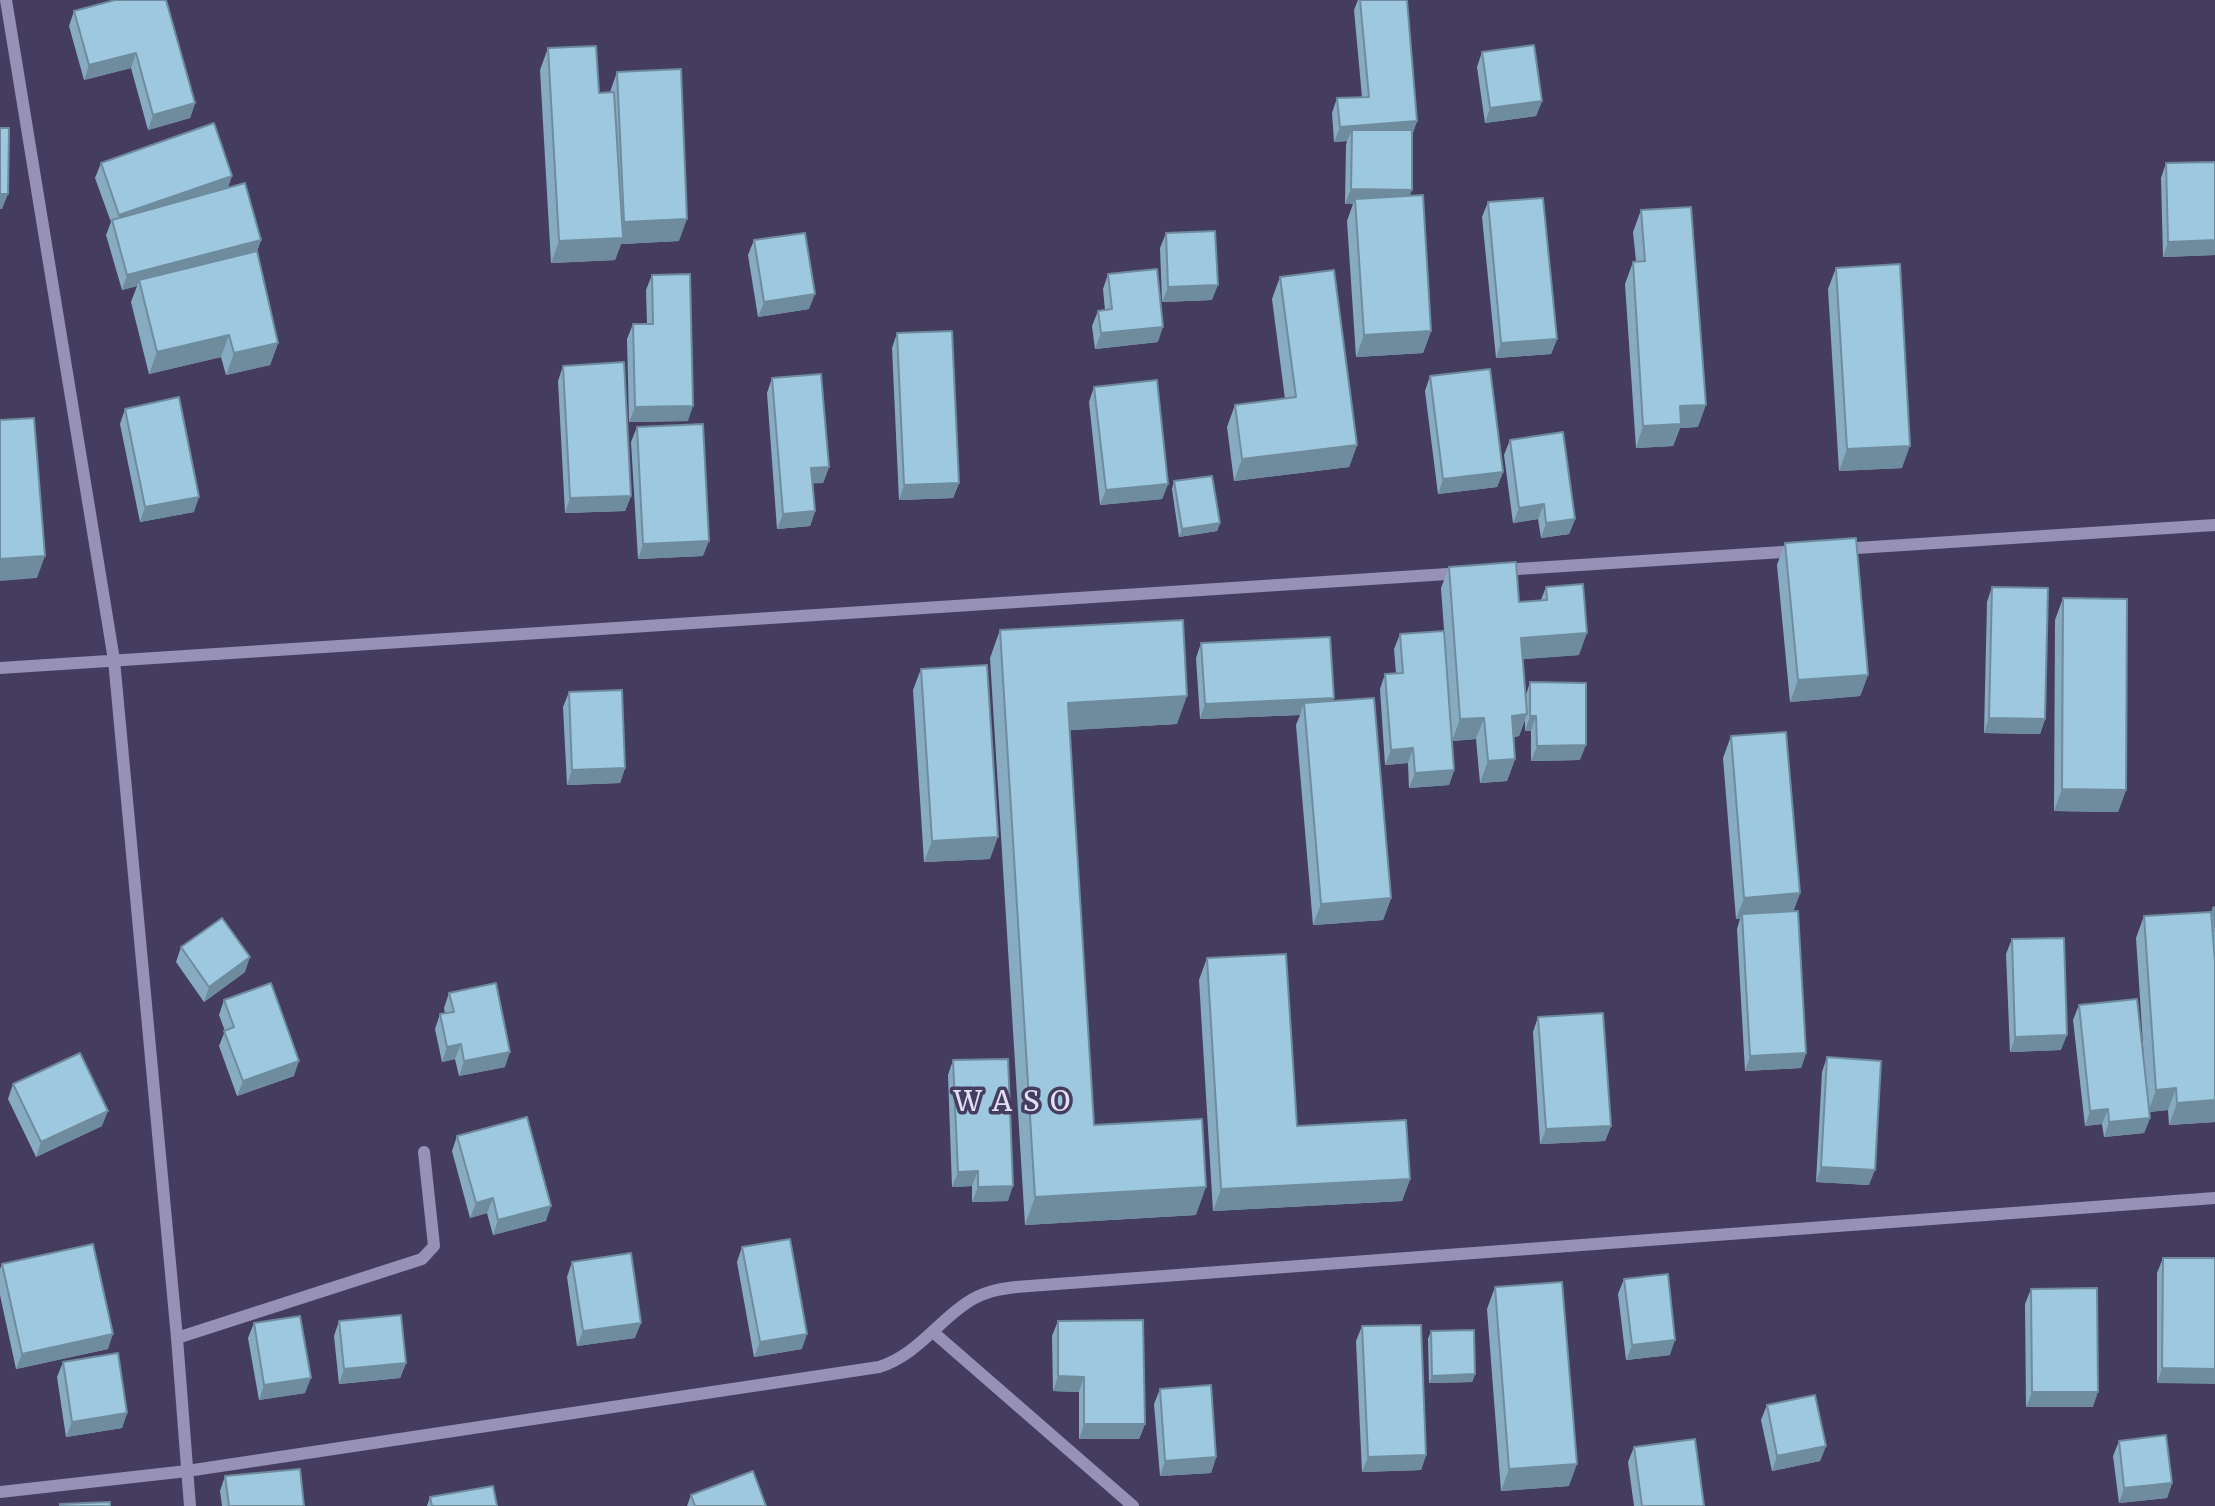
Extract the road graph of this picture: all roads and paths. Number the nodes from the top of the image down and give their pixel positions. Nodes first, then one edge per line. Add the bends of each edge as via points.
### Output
1 (6, 0) edge
2 (2215, 525) edge
3 (1825, 550) edge
4 (1811, 551) edge
5 (1492, 571) edge
6 (1478, 572) edge
7 (114, 660) junction
8 (0, 668) edge
9 (424, 1152) dead end
10 (2215, 1198) edge
11 (933, 1332) junction
12 (177, 1338) junction
13 (187, 1471) junction
14 (0, 1492) edge
15 (190, 1506) edge
16 (1133, 1506) edge

1 - 7 street
2 - 3 street
4 - 5 street
6 - 7 street
7 - 8 street
7 - 12 street
9 - 12 street via 434,1246 422,1259
10 - 11 street via 1016,1287 993,1290 969,1301
11 - 13 street via 903,1357 879,1367
11 - 16 street
12 - 13 street
13 - 14 street
13 - 15 street

